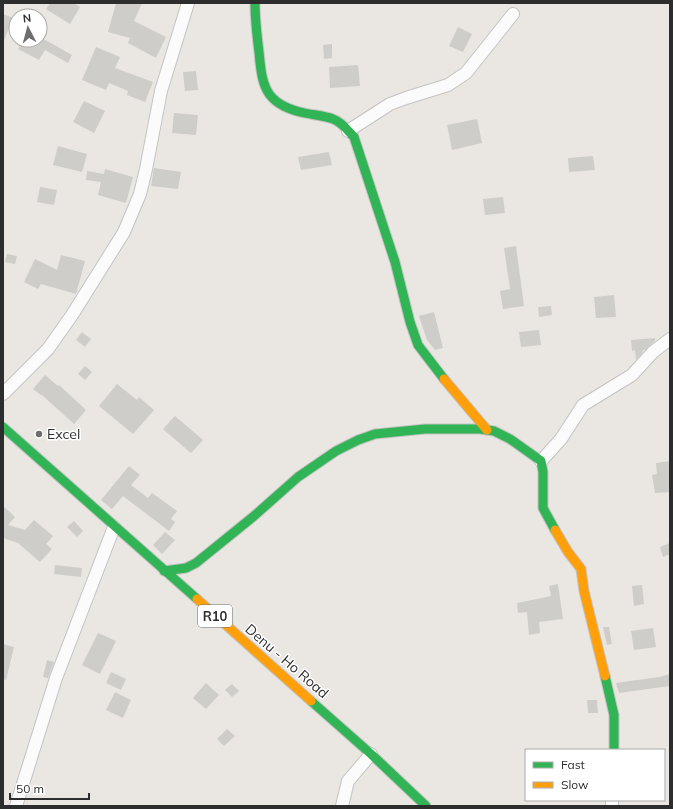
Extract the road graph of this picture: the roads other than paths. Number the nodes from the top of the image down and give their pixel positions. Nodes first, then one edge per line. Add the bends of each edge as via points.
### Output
1 (188, 3) edge
2 (255, 3) edge
3 (513, 14) dead end
4 (348, 131) junction
5 (670, 339) edge
6 (3, 394) edge
7 (3, 428) edge
8 (487, 430) junction
9 (541, 461) junction
10 (114, 527) junction
11 (164, 571) junction
12 (614, 749) edge
13 (371, 754) junction
14 (16, 806) edge
15 (342, 806) edge
16 (426, 806) edge

1 - 6 street via 161,91 140,194 124,232 48,349
2 - 4 street via 261,77 268,93 280,105 294,111 332,118 343,124
3 - 4 street via 466,72 448,85 390,104
4 - 8 street via 357,144 395,262 418,345
5 - 9 street via 653,352 632,375 583,405 561,439
7 - 10 street, Denu - Ho Road / R10
8 - 9 street via 510,439
8 - 11 street via 425,429 375,434 358,440 298,477 196,563 186,568
9 - 12 street via 543,508 568,552 581,569 614,715
10 - 11 street, Denu - Ho Road / R10
10 - 14 street via 56,678
11 - 13 street, Denu - Ho Road / R10
13 - 15 street via 348,781
13 - 16 street, Denu - Ho Road / R10

